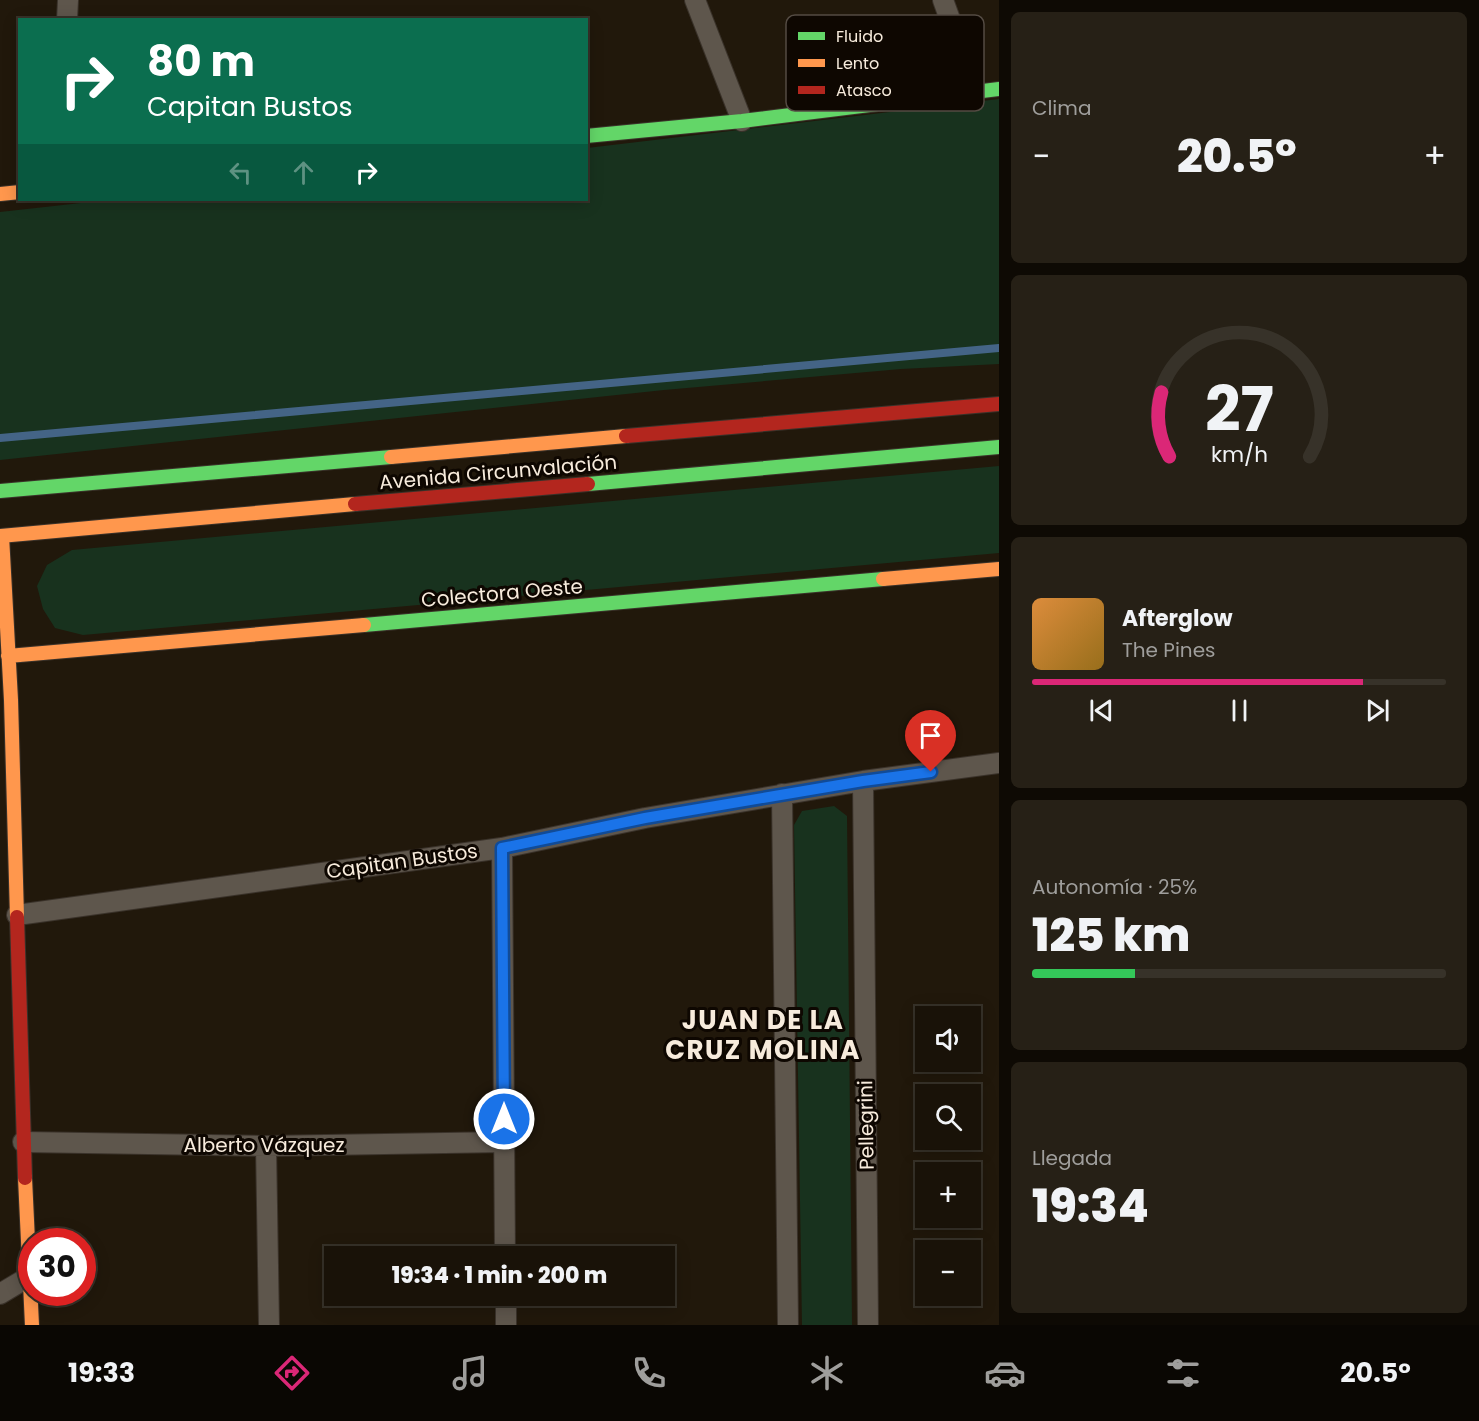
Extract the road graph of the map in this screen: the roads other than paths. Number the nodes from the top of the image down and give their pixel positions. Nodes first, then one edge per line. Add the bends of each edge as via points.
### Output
1 (68, 0) edge
2 (694, 0) edge
3 (943, 0) edge
4 (948, 15) edge
5 (67, 18) edge
6 (999, 88) edge
7 (984, 90) edge
8 (820, 111) edge
9 (742, 121) junction
10 (588, 136) edge
11 (18, 192) edge
12 (0, 194) edge
13 (999, 404) edge
14 (999, 447) edge
15 (0, 491) edge
16 (1, 536) edge
17 (999, 569) edge
18 (8, 656) junction
19 (6, 701) edge
20 (999, 763) edge
21 (863, 781) junction
22 (782, 794) junction
23 (502, 848) junction
24 (17, 915) junction
25 (21, 1011) junction
26 (7, 1019) dead end
27 (23, 1142) junction
28 (504, 1142) junction
29 (266, 1146) junction
30 (27, 1228) edge
31 (505, 1246) edge
32 (18, 1283) edge
33 (0, 1294) edge
34 (31, 1306) edge
35 (506, 1306) edge
36 (32, 1325) edge
37 (269, 1325) edge
38 (506, 1325) edge
39 (789, 1325) edge
40 (868, 1325) edge

1 - 5 street
2 - 9 street
3 - 4 street
6 - 7 main road
8 - 9 main road
9 - 10 main road
11 - 12 main road
13 - 15 main road, Avenida Circunvalación
14 - 16 main road, Avenida Circunvalación
16 - 18 main road
17 - 18 main road, Colectora Oeste
18 - 19 main road
19 - 24 main road
20 - 21 street, Capitan Bustos
21 - 22 street, Capitan Bustos
21 - 40 street, Pellegrini
22 - 23 street, Capitan Bustos
22 - 39 street
23 - 24 street, Capitan Bustos
23 - 28 street
24 - 25 main road via 15,988
25 - 26 main road
25 - 27 main road
27 - 29 street, Alberto Vázquez
27 - 30 main road
28 - 29 street, Alberto Vázquez
28 - 31 street
29 - 37 street
32 - 33 street
34 - 36 main road
35 - 38 street

